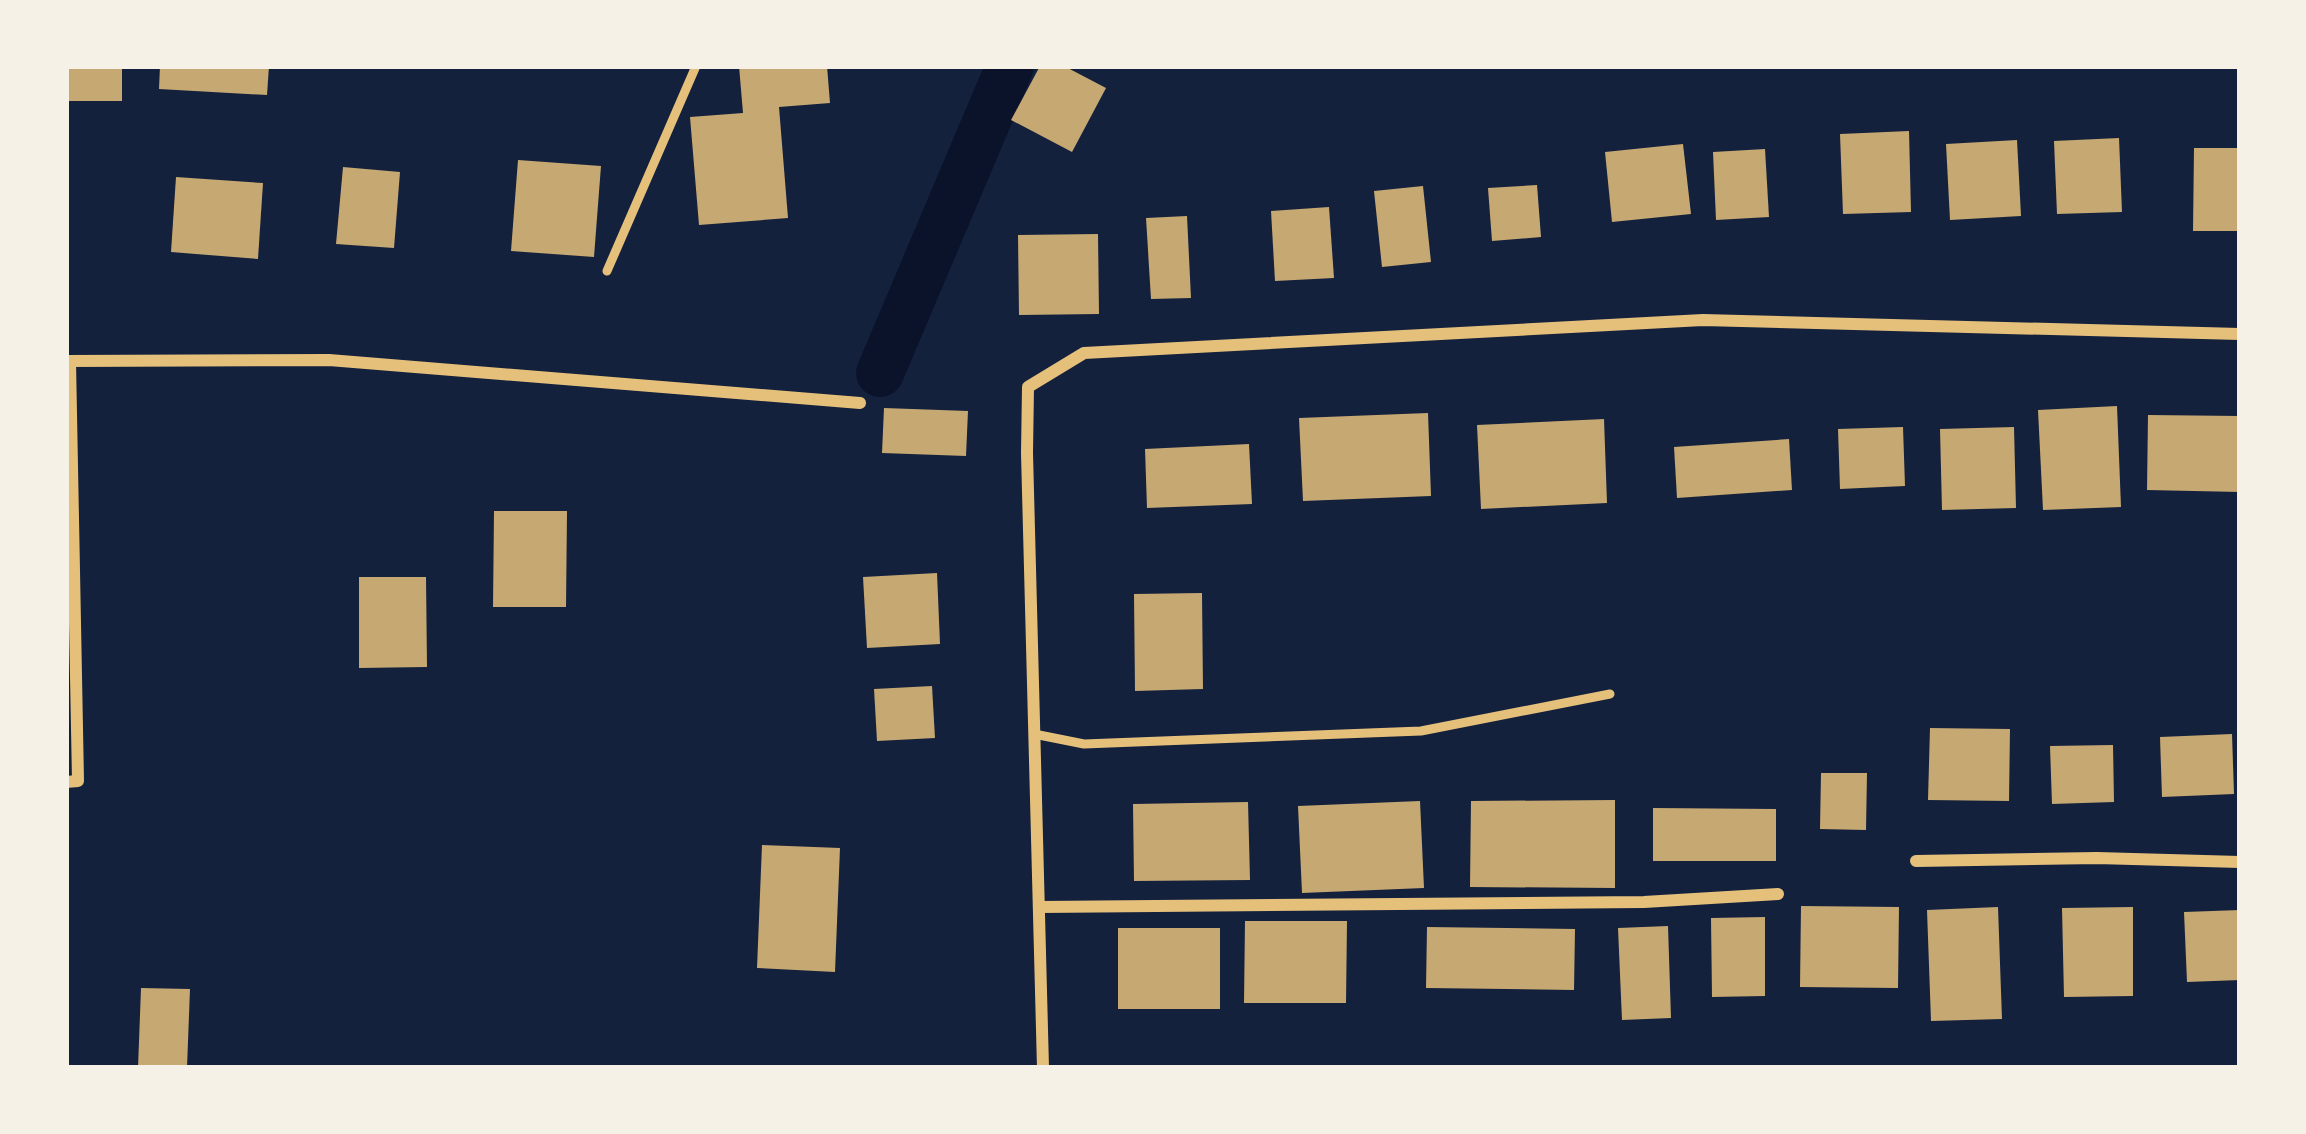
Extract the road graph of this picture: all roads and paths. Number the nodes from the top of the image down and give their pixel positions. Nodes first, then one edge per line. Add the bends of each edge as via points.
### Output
1 (696, 66) edge
2 (607, 272) dead end
3 (2240, 334) edge
4 (68, 361) edge
5 (860, 404) dead end
6 (1610, 694) dead end
7 (1034, 734) junction
8 (66, 782) edge
9 (1916, 861) dead end
10 (2240, 862) edge
11 (1778, 895) dead end
12 (1039, 907) junction
13 (1043, 1068) edge

1 - 2 lane
3 - 7 street via 1703,320 1084,353 1028,387
4 - 5 street via 329,360
4 - 8 street via 78,781
6 - 7 lane via 1421,731 1084,744
7 - 12 street
9 - 10 street
11 - 12 street
12 - 13 street

